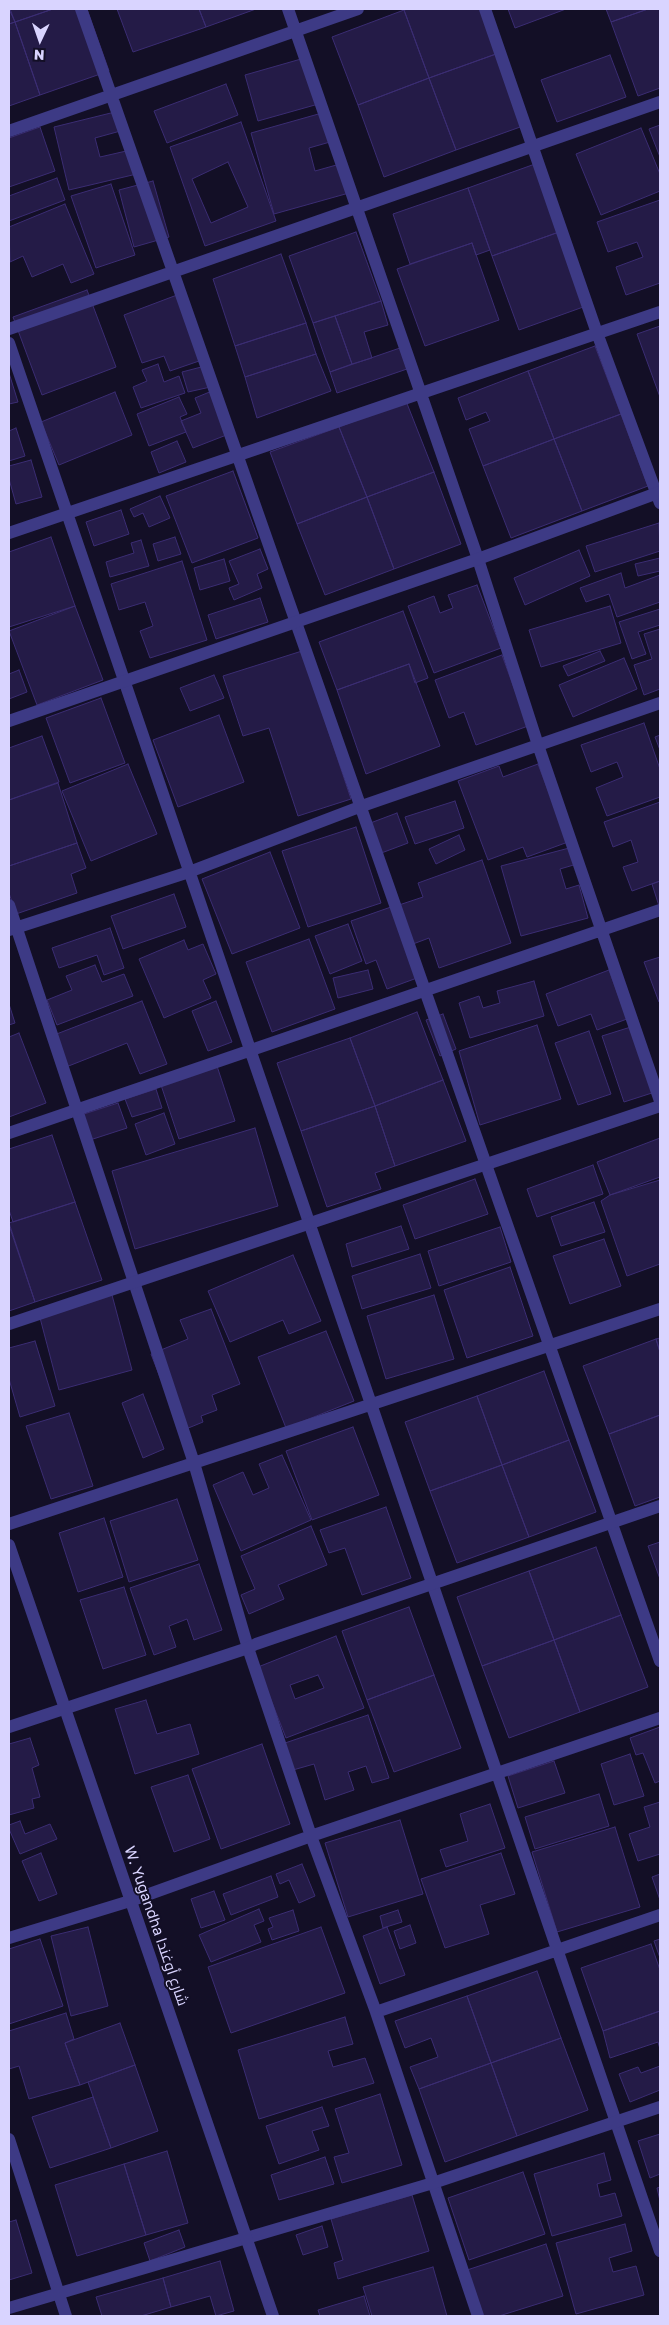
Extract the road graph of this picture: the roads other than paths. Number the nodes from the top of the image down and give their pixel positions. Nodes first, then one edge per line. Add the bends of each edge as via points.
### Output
1 (81, 9) edge
2 (288, 9) edge
3 (358, 9) edge
4 (485, 9) edge
5 (296, 32) junction
6 (112, 96) junction
7 (660, 102) edge
8 (9, 131) edge
9 (532, 146) junction
10 (356, 208) junction
11 (173, 272) junction
12 (660, 312) edge
13 (9, 329) edge
14 (597, 333) junction
15 (9, 342) edge
16 (419, 394) junction
17 (237, 455) junction
18 (659, 496) edge
19 (68, 513) junction
20 (9, 533) edge
21 (478, 559) junction
22 (296, 623) junction
23 (123, 682) junction
24 (660, 703) edge
25 (9, 722) edge
26 (538, 745) junction
27 (362, 806) junction
28 (189, 872) junction
29 (9, 905) edge
30 (660, 910) edge
31 (12, 929) edge
32 (602, 930) junction
33 (425, 990) junction
34 (250, 1050) junction
35 (660, 1101) edge
36 (660, 1106) edge
37 (76, 1110) junction
38 (9, 1133) edge
39 (486, 1164) junction
40 (309, 1223) junction
41 (134, 1282) junction
42 (660, 1310) edge
43 (9, 1324) edge
44 (550, 1346) junction
45 (371, 1404) junction
46 (194, 1463) junction
47 (660, 1506) edge
48 (612, 1523) junction
49 (9, 1524) edge
50 (9, 1545) edge
51 (432, 1584) junction
52 (248, 1648) junction
53 (660, 1660) edge
54 (64, 1708) junction
55 (660, 1718) edge
56 (9, 1727) edge
57 (497, 1774) junction
58 (311, 1836) junction
59 (130, 1901) junction
60 (660, 1915) edge
61 (9, 1938) edge
62 (557, 1950) junction
63 (376, 2012) junction
64 (660, 2106) edge
65 (616, 2121) junction
66 (9, 2139) edge
67 (433, 2183) junction
68 (246, 2239) junction
69 (660, 2251) edge
70 (59, 2293) junction
71 (9, 2308) edge
72 (66, 2316) edge
73 (273, 2316) edge
74 (478, 2316) edge

1 - 6 street
2 - 5 street
3 - 5 street
4 - 9 street
5 - 6 street
5 - 10 street
6 - 8 street
6 - 11 street
7 - 9 street
9 - 10 street
9 - 14 street
10 - 11 street
10 - 16 street
11 - 13 street
11 - 17 street
12 - 14 street
14 - 16 street
14 - 18 street
15 - 19 street
16 - 17 street
16 - 21 street
17 - 19 street
17 - 22 street
18 - 21 street
19 - 20 street
19 - 23 street
21 - 22 street
21 - 26 street
22 - 23 street
22 - 27 street
23 - 25 street
23 - 28 street
24 - 26 street
26 - 27 street
26 - 32 street
27 - 28 street
27 - 33 street
28 - 31 street
28 - 34 street
29 - 31 street
30 - 32 street
31 - 37 street
32 - 33 street
32 - 35 street
33 - 34 street
33 - 39 street
34 - 37 street
34 - 40 street
36 - 39 street
37 - 38 street
37 - 41 street
39 - 40 street
39 - 44 street
40 - 41 street
40 - 45 street
41 - 43 street
41 - 46 street
42 - 44 street
44 - 45 street
44 - 48 street
45 - 46 street
45 - 51 street
46 - 49 street
46 - 52 street
47 - 48 street
48 - 51 street
48 - 53 street
50 - 54 street, W. Yugandha شارع أوغندا
51 - 52 street
51 - 57 street
52 - 54 street
52 - 58 street
54 - 56 street
54 - 59 street, W. Yugandha شارع أوغندا
55 - 57 street
57 - 58 street
57 - 62 street
58 - 59 street
58 - 63 street
59 - 61 street
59 - 68 street, W. Yugandha شارع أوغندا
60 - 62 street
62 - 63 street
62 - 65 street
63 - 67 street
64 - 65 street
65 - 67 street
65 - 69 street
66 - 70 street
67 - 68 street
67 - 74 street
68 - 70 street
68 - 73 street, W. Yugandha شارع أوغندا
70 - 71 street
70 - 72 street

